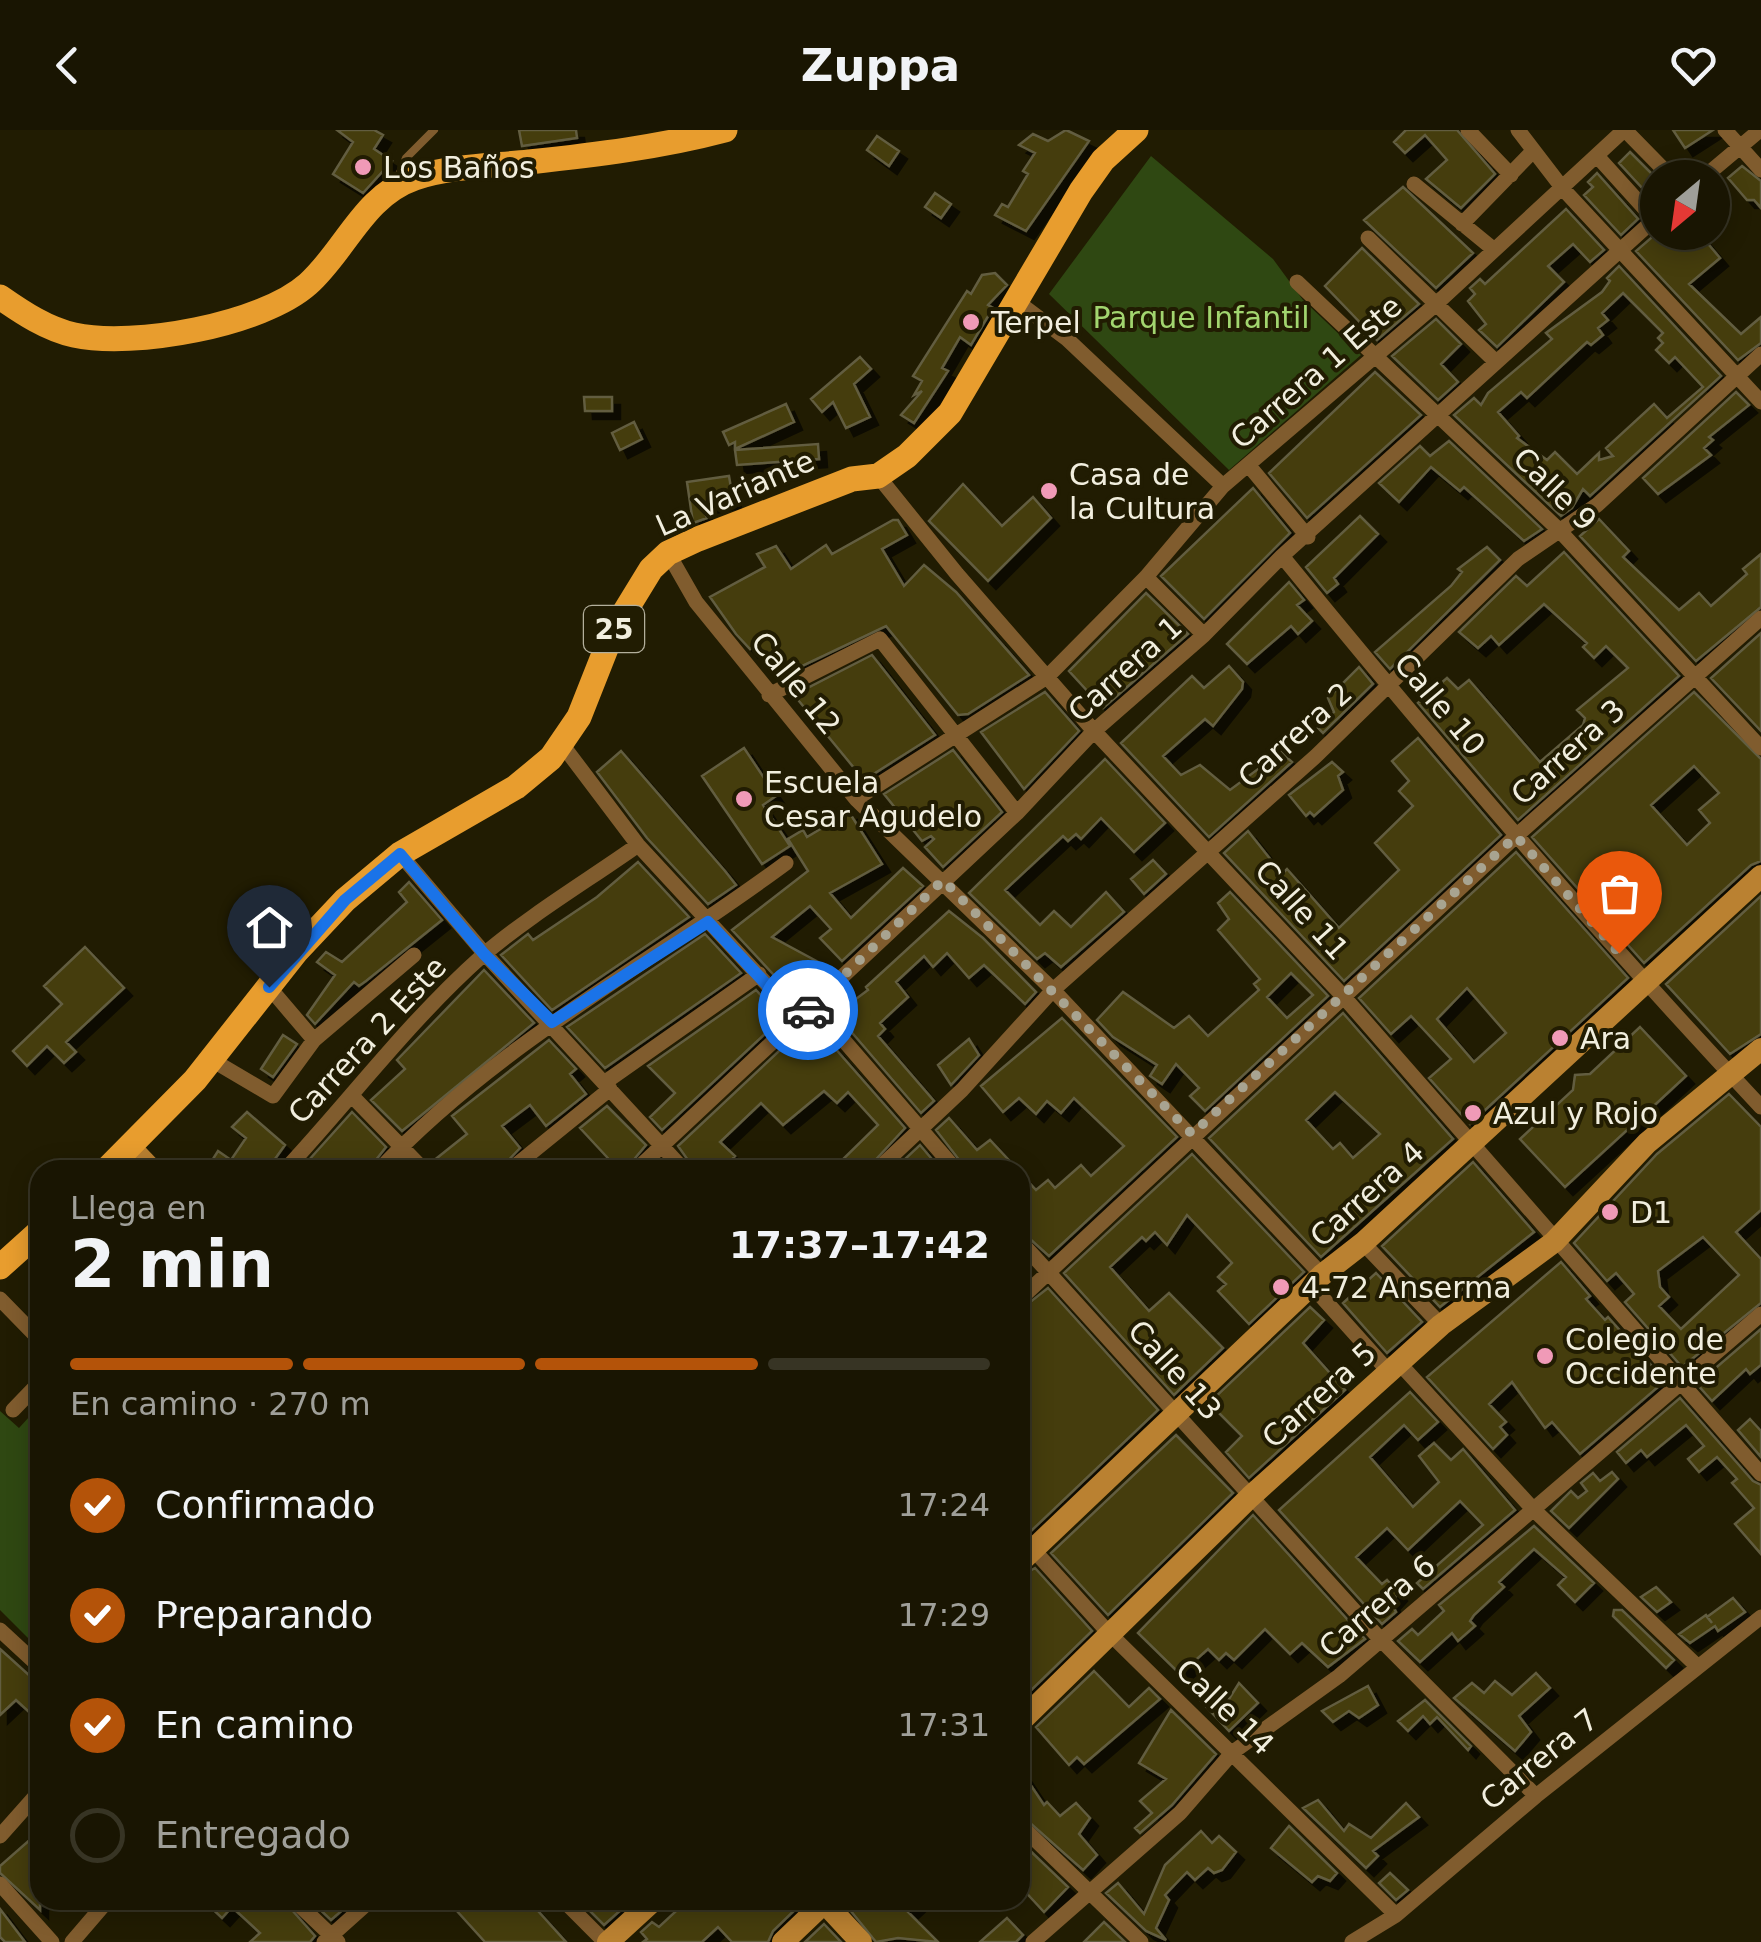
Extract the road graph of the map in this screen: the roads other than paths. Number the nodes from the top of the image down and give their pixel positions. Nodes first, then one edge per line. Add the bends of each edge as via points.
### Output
1 (434, 130) edge
2 (724, 130) edge
3 (1136, 130) edge
4 (1468, 130) edge
5 (1518, 130) edge
6 (1625, 130) edge
7 (1725, 130) edge
8 (1760, 130) edge
9 (692, 134) edge
10 (1740, 148) junction
11 (1533, 151) junction
12 (1597, 156) junction
13 (1654, 160) edge
14 (1726, 160) edge
15 (1761, 170) edge
16 (1511, 175) junction
17 (1414, 184) dead end
18 (401, 185) junction
19 (1564, 190) junction
20 (1640, 200) edge
21 (1462, 224) junction
22 (1640, 231) edge
23 (1368, 238) dead end
24 (1492, 248) junction
25 (1620, 249) junction
26 (1297, 282) dead end
27 (0, 297) edge
28 (1015, 300) junction
29 (1434, 305) junction
30 (1375, 354) junction
31 (1761, 354) edge
32 (1496, 362) junction
33 (1738, 378) junction
34 (1761, 402) edge
35 (1437, 413) junction
36 (1250, 467) junction
37 (878, 476) junction
38 (1223, 486) junction
39 (1558, 529) junction
40 (1308, 536) junction
41 (668, 553) junction
42 (1282, 556) junction
43 (1146, 577) junction
44 (1761, 618) edge
45 (1204, 635) junction
46 (1696, 674) junction
47 (1047, 677) junction
48 (1388, 688) junction
49 (769, 695) junction
50 (1094, 732) junction
51 (958, 737) junction
52 (561, 743) junction
53 (1761, 748) edge
54 (856, 799) junction
55 (1017, 813) junction
56 (1516, 836) junction
57 (638, 845) junction
58 (1210, 850) junction
59 (400, 854) junction
60 (786, 864) dead end
61 (1761, 876) edge
62 (943, 880) junction
63 (708, 922) junction
64 (484, 954) junction
65 (414, 955) dead end
66 (760, 974) junction
67 (1644, 982) junction
68 (269, 987) junction
69 (1053, 990) junction
70 (1342, 996) junction
71 (814, 1006) junction
72 (798, 1018) junction
73 (552, 1022) junction
74 (314, 1040) junction
75 (1761, 1049) edge
76 (212, 1060) junction
77 (1732, 1076) junction
78 (607, 1086) junction
79 (353, 1097) junction
80 (1761, 1106) edge
81 (920, 1130) junction
82 (1192, 1134) junction
83 (1470, 1140) junction
84 (402, 1146) junction
85 (662, 1146) junction
86 (130, 1148) junction
87 (117, 1160) edge
88 (142, 1160) edge
89 (293, 1160) edge
90 (389, 1160) edge
91 (415, 1160) edge
92 (522, 1160) edge
93 (647, 1160) edge
94 (675, 1160) edge
95 (888, 1160) edge
96 (947, 1160) edge
97 (30, 1240) edge
98 (1554, 1242) junction
99 (1363, 1243) junction
100 (1030, 1252) edge
101 (0, 1267) edge
102 (1048, 1273) junction
103 (1317, 1281) junction
104 (1030, 1290) edge
105 (0, 1299) edge
106 (1761, 1314) edge
107 (1441, 1325) junction
108 (30, 1330) edge
109 (1394, 1369) junction
110 (1681, 1387) junction
111 (30, 1392) edge
112 (12, 1410) dead end
113 (1177, 1412) junction
114 (1761, 1474) edge
115 (1250, 1498) junction
116 (1534, 1510) junction
117 (1030, 1544) edge
118 (1030, 1554) edge
119 (1761, 1617) edge
120 (0, 1630) edge
121 (1108, 1632) junction
122 (1380, 1639) junction
123 (30, 1658) edge
124 (1697, 1666) junction
125 (1030, 1712) edge
126 (1233, 1752) junction
127 (1536, 1796) junction
128 (30, 1803) edge
129 (1030, 1834) edge
130 (0, 1836) edge
131 (0, 1884) edge
132 (1088, 1891) junction
133 (99, 1910) edge
134 (303, 1910) edge
135 (361, 1910) edge
136 (573, 1910) edge
137 (643, 1910) edge
138 (815, 1910) edge
139 (832, 1910) edge
140 (1396, 1916) junction
141 (331, 1939) edge
142 (52, 1942) edge
143 (72, 1942) edge
144 (606, 1942) edge
145 (782, 1942) edge
146 (861, 1942) edge
147 (1033, 1942) edge
148 (1141, 1942) edge
149 (1352, 1942) edge

1 - 18 lane via 406,158
2 - 9 main road
3 - 28 main road, La Variante / 25 via 1080,191
4 - 16 street
5 - 11 street
6 - 12 street, Carrera 1 Este
6 - 13 street
7 - 10 street
8 - 10 street
9 - 18 main road via 434,172
10 - 14 street
10 - 15 street
11 - 16 street
11 - 19 street
12 - 19 street, Carrera 1 Este
12 - 20 street
16 - 21 street
17 - 21 street
18 - 27 main road via 358,218 296,294 249,315 192,329 95,338 50,327
19 - 24 street, Carrera 1 Este
19 - 25 street
21 - 24 street
22 - 25 street, Carrera 1
23 - 29 street
24 - 29 street, Carrera 1 Este
25 - 32 street, Carrera 1
25 - 33 street
26 - 30 street, Calle 9
28 - 37 main road, La Variante / 25 via 950,413
28 - 38 street
29 - 30 street, Carrera 1 Este
29 - 32 street
30 - 35 street, Calle 9
30 - 36 street, Carrera 1 Este
31 - 33 street, Carrera 2
32 - 35 street, Carrera 1
33 - 34 street
33 - 39 street, Carrera 2 via 1596,506
35 - 39 street, Calle 9
35 - 40 street, Carrera 1
36 - 38 street, Carrera 1 Este
36 - 40 street
37 - 41 main road, La Variante / 25 via 808,494
37 - 47 street, Calle 11
38 - 43 street, Carrera 1 Este
39 - 46 street, Calle 9
39 - 48 street, Carrera 2
40 - 42 street, Carrera 1
41 - 49 street, Calle 12 via 696,602
41 - 52 main road, La Variante / 25 via 630,597 579,717
42 - 45 street, Carrera 1
42 - 48 street, Calle 10
43 - 45 street
43 - 47 street, Carrera 1 Este
44 - 46 street, Carrera 3
45 - 50 street, Carrera 1
46 - 53 street, Calle 9
46 - 56 street, Carrera 3
47 - 50 street, Calle 11
47 - 51 street, Carrera 1 Este
48 - 56 street, Calle 10
48 - 58 street, Carrera 2
49 - 51 street via 880,640
49 - 54 street, Calle 12
50 - 55 street, Carrera 1
50 - 58 street, Calle 11
51 - 54 street, Carrera 1 Este
51 - 55 street
52 - 57 street
52 - 59 main road, La Variante / 25 via 516,787
54 - 62 street, Calle 12
55 - 62 street, Carrera 1
56 - 67 street, Calle 10
56 - 70 street, Carrera 3
57 - 63 street
57 - 64 street, Carrera 2 Este
58 - 69 street, Carrera 2
58 - 70 street, Calle 11
59 - 64 street
59 - 68 main road, La Variante / 25 via 345,900
60 - 63 street
61 - 67 street, Carrera 4
62 - 69 street, Calle 12
62 - 71 street, Carrera 1
63 - 66 street
63 - 73 street
64 - 73 street
64 - 79 street, Carrera 2 Este via 388,1050
65 - 74 street
66 - 72 street
66 - 78 street
67 - 77 street, Calle 10
67 - 83 street, Carrera 4
68 - 74 street
68 - 76 main road, La Variante / 25
69 - 81 street, Carrera 2
69 - 82 street, Calle 12
70 - 82 street, Carrera 3
70 - 83 street, Calle 11
71 - 72 street, Carrera 1
71 - 81 street
72 - 85 street, Carrera 1
73 - 78 street
73 - 84 street
74 - 76 street via 272,1096
75 - 77 street, Carrera 5
76 - 86 main road, La Variante / 25
77 - 80 street, Calle 10
77 - 98 street, Carrera 5 via 1647,1143
78 - 85 street
78 - 92 street
79 - 84 street
79 - 89 street, Carrera 2 Este
81 - 95 street, Carrera 2
81 - 96 street
82 - 102 street, Carrera 3
82 - 103 street, Calle 12
83 - 98 street, Calle 11
83 - 99 street, Carrera 4
84 - 90 street
84 - 91 street
85 - 93 street, Carrera 1
85 - 94 street
86 - 87 main road, La Variante / 25
86 - 88 street
97 - 101 main road
98 - 107 street, Carrera 5
98 - 110 street, Calle 11
99 - 103 street, Carrera 4
99 - 107 street
100 - 102 street, Calle 13
102 - 104 street, Carrera 3
102 - 113 street, Calle 13
103 - 109 street
103 - 113 street, Carrera 4
105 - 108 street
106 - 110 street, Carrera 6
107 - 109 street, Carrera 5
109 - 115 street, Carrera 5
109 - 116 street
110 - 114 street, Calle 11
110 - 116 street, Carrera 6
111 - 112 street
113 - 115 street, Calle 13
113 - 117 street, Carrera 4
115 - 121 street, Carrera 5
115 - 122 street, Calle 13
116 - 122 street, Carrera 6
116 - 124 street
118 - 121 street, Calle 14
119 - 124 street, Carrera 7
120 - 123 street
121 - 125 street, Carrera 5
121 - 126 street, Calle 14
122 - 126 street, Carrera 6
122 - 127 street, Calle 13
124 - 127 street, Carrera 7
126 - 132 street, Carrera 6 via 1180,1813
126 - 140 street, Calle 14
127 - 140 street, Carrera 7
128 - 130 street
129 - 132 street
131 - 142 street
132 - 147 street, Carrera 6
132 - 148 street
133 - 143 street
134 - 141 street
135 - 141 street
136 - 144 street
137 - 144 street
138 - 145 street
139 - 146 street
140 - 149 street, Carrera 7

